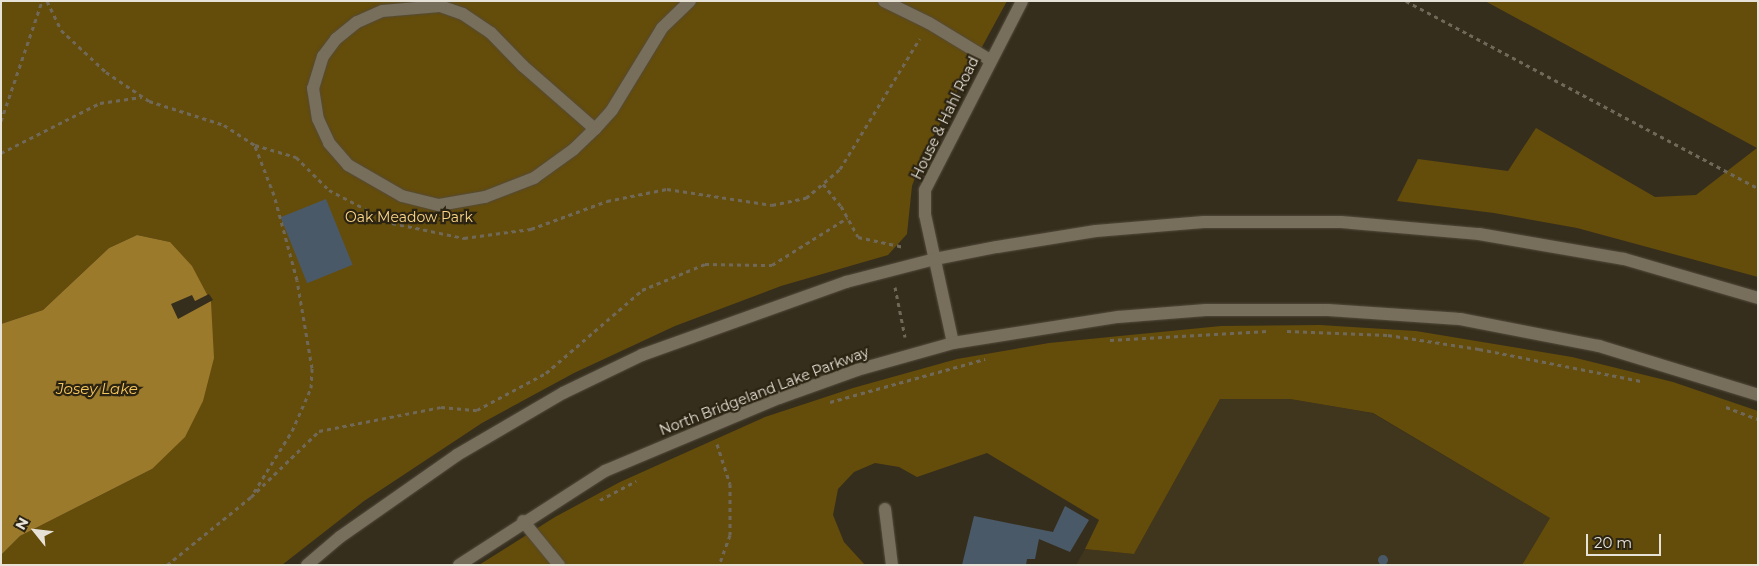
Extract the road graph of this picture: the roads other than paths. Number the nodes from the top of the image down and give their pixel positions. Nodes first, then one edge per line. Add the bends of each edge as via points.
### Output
1 (690, 1) edge
2 (884, 1) edge
3 (1022, 1) edge
4 (990, 60) junction
5 (594, 129) junction
6 (936, 259) junction
7 (1758, 298) edge
8 (953, 342) junction
9 (1758, 395) edge
10 (885, 509) dead end
11 (523, 521) junction
12 (307, 565) edge
13 (459, 565) edge
14 (559, 565) edge
15 (892, 565) edge

1 - 5 main road via 662,28 612,110
2 - 4 main road via 929,23
3 - 4 main road, House & Hahl Road
4 - 6 main road, House & Hahl Road via 925,190 925,215
5 - 5 main road via 491,33 463,14 440,6 382,11 357,22 336,39 323,56 312,88 318,119 329,143 348,166 402,196 439,205 485,197 534,178 574,149
6 - 7 main road via 1096,231 1204,222 1341,222 1480,234 1624,259
6 - 8 main road, House & Hahl Road
6 - 12 main road via 760,310 642,355 563,393 458,455 340,537
8 - 9 main road, North Bridgeland Lake Parkway via 1128,316 1206,310 1328,310 1460,319 1590,344
8 - 11 main road, North Bridgeland Lake Parkway via 857,370 711,426 605,471
10 - 15 main road
11 - 13 main road, North Bridgeland Lake Parkway
11 - 14 main road

